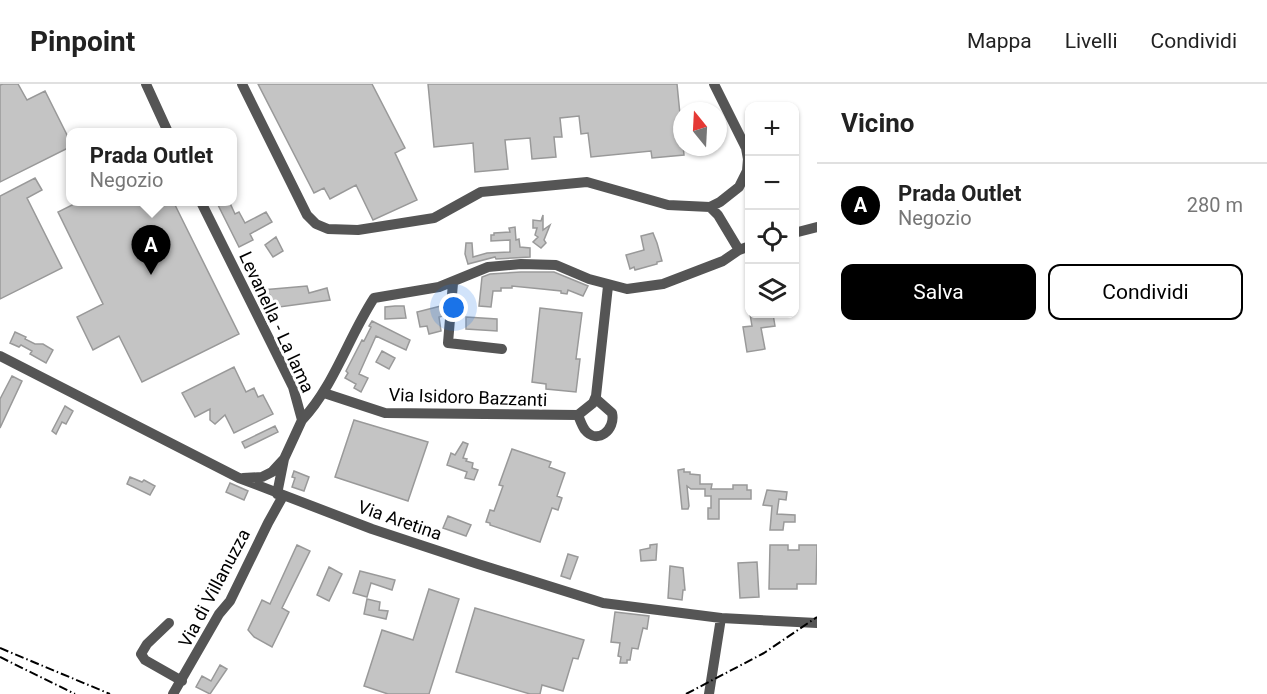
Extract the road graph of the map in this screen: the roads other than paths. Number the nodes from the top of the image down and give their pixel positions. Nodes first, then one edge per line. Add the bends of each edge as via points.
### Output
1 (146, 84) edge
2 (242, 84) edge
3 (714, 84) edge
4 (166, 128) edge
5 (203, 206) edge
6 (710, 207) junction
7 (817, 227) edge
8 (799, 232) edge
9 (744, 248) edge
10 (453, 282) junction
11 (608, 286) junction
12 (502, 349) dead end
13 (0, 356) edge
14 (324, 393) junction
15 (595, 398) junction
16 (578, 415) junction
17 (302, 420) junction
18 (276, 474) junction
19 (239, 478) junction
20 (276, 493) junction
21 (721, 618) junction
22 (169, 623) dead end
23 (817, 623) edge
24 (182, 681) junction
25 (173, 694) edge
26 (709, 694) edge

1 - 4 street
2 - 6 street via 307,214 328,229 358,230 434,218 481,192 587,182 668,205
3 - 6 street via 748,159 739,187
5 - 17 street, Levanella - La lama via 293,387
6 - 9 street
7 - 8 street
9 - 11 street via 723,261 663,284 627,289
10 - 11 street via 488,267 521,264 556,266
10 - 12 street via 448,343
10 - 14 street via 374,298
11 - 15 street
13 - 19 street, Via Aretina
14 - 16 street, Via Isidoro Bazzanti via 385,413
14 - 17 street
15 - 16 street
15 - 16 street via 612,413 614,421 608,432 588,433
17 - 18 street, Levanella - La lama
18 - 19 street
18 - 20 street, Via di Villanuzza
19 - 20 street, Via Aretina
20 - 21 street, Via Aretina via 372,529 603,603
20 - 24 street, Via di Villanuzza via 268,523 230,601
21 - 23 street, Via Aretina
21 - 26 street
22 - 24 street via 141,654
24 - 25 street, Via di Villanuzza

